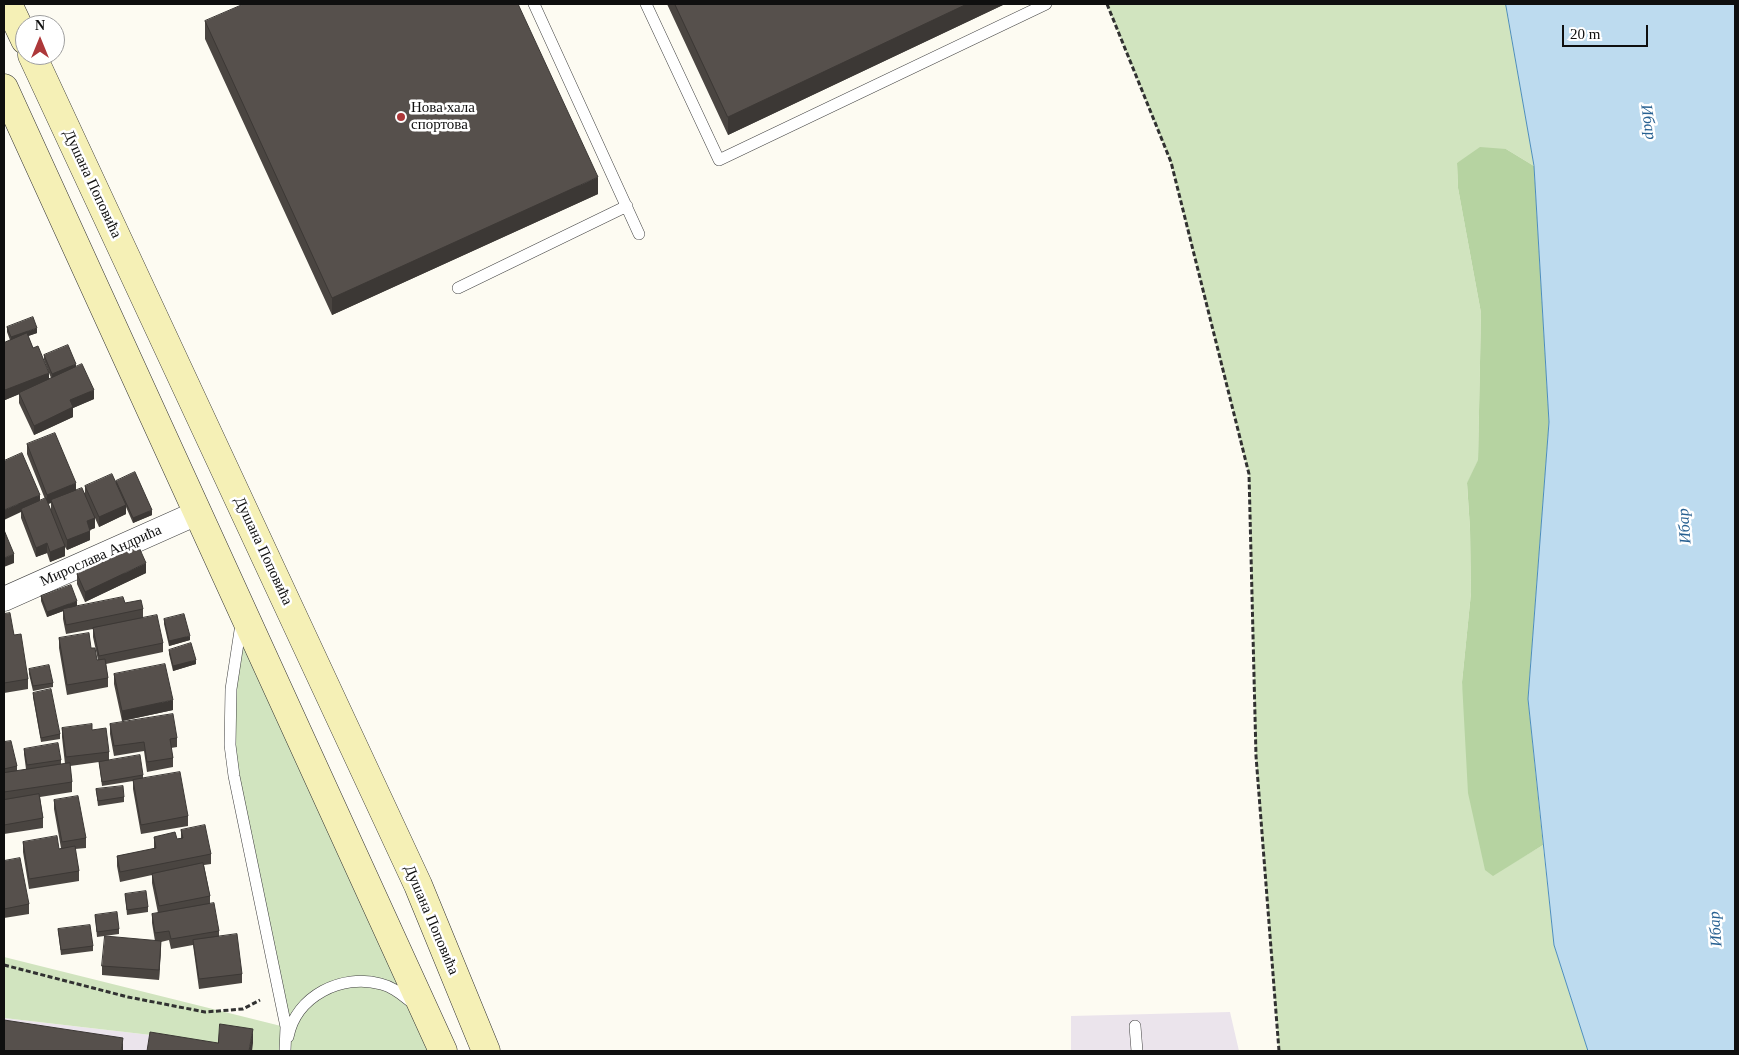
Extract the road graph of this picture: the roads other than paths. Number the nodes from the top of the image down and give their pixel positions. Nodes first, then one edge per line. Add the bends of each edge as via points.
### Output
1 (8, 4) edge
2 (534, 4) edge
3 (646, 4) edge
4 (1046, 4) edge
5 (15, 19) edge
6 (37, 65) edge
7 (4, 88) edge
8 (626, 206) junction
9 (639, 234) dead end
10 (458, 288) dead end
11 (197, 513) junction
12 (4, 599) edge
13 (243, 612) junction
14 (426, 1013) junction
15 (1135, 1026) dead end
16 (285, 1051) edge
17 (443, 1051) edge
18 (486, 1051) edge
19 (1136, 1051) edge

1 - 5 main road
2 - 8 lane
3 - 4 lane via 718,160
6 - 18 main road, Душана Поповића via 418,885
7 - 11 main road
8 - 9 lane
8 - 10 lane
11 - 12 street, Мирослава Андрића
11 - 13 main road
13 - 14 main road
13 - 16 lane via 231,689 230,745 286,1027
14 - 16 lane via 398,991 381,984 338,984 320,991 303,1007 289,1030
14 - 17 main road
15 - 19 lane

